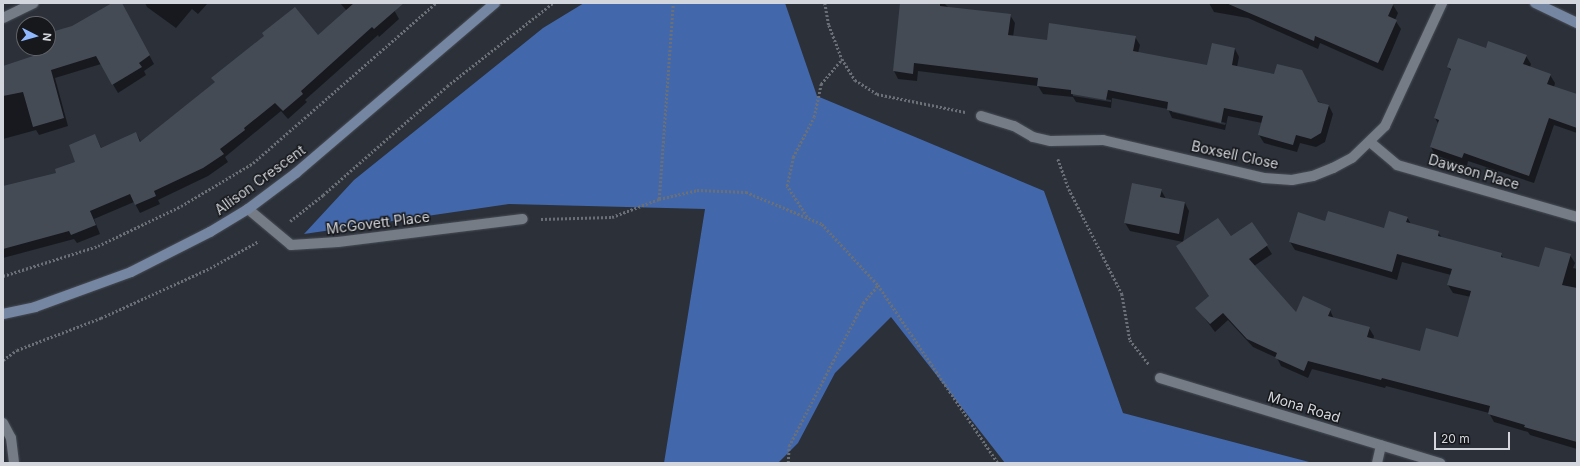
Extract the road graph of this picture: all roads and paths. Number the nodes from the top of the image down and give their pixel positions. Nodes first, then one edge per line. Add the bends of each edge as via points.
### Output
1 (34, 3) edge
2 (436, 3) edge
3 (495, 3) edge
4 (673, 3) edge
5 (824, 3) edge
6 (1442, 3) edge
7 (1535, 3) edge
8 (3, 18) edge
9 (1577, 23) edge
10 (842, 59) junction
11 (981, 116) joint
12 (1051, 141) junction
13 (1370, 142) junction
14 (659, 199) junction
15 (248, 209) junction
16 (1577, 217) edge
17 (808, 218) junction
18 (524, 219) joint
19 (3, 276) edge
20 (878, 285) junction
21 (3, 314) edge
22 (1160, 378) joint
23 (3, 423) edge
24 (1381, 445) junction
25 (3, 455) edge
26 (13, 462) edge
27 (788, 463) edge
28 (998, 463) edge
29 (1377, 463) edge
30 (1440, 463) edge

1 - 8 street
2 - 19 path via 253,163 181,206 98,246
3 - 15 street, Allison Crescent via 296,173
4 - 14 path
5 - 10 path
6 - 13 street, Boxsell Close via 1392,113 1385,126
7 - 9 street
10 - 11 path via 855,80 877,94
10 - 17 path via 820,84 814,118 793,157 787,186
11 - 12 street, Boxsell Close via 1014,126 1033,137
12 - 13 street, Boxsell Close via 1103,140 1264,178 1292,180 1334,168 1352,158
12 - 22 path via 1069,189 1122,294 1130,340
13 - 16 street, Dawson Place via 1397,165
14 - 17 path via 697,190 746,192
14 - 18 path via 612,217
15 - 18 street, McGovett Place via 291,245 338,242
15 - 21 street, Allison Crescent via 210,232 131,272 35,307
17 - 20 path via 822,224
20 - 27 path via 863,303 789,446
20 - 28 path
22 - 24 street, Mona Road
23 - 26 street via 11,438
24 - 29 street
24 - 30 street, Mona Road
25 - 26 street

